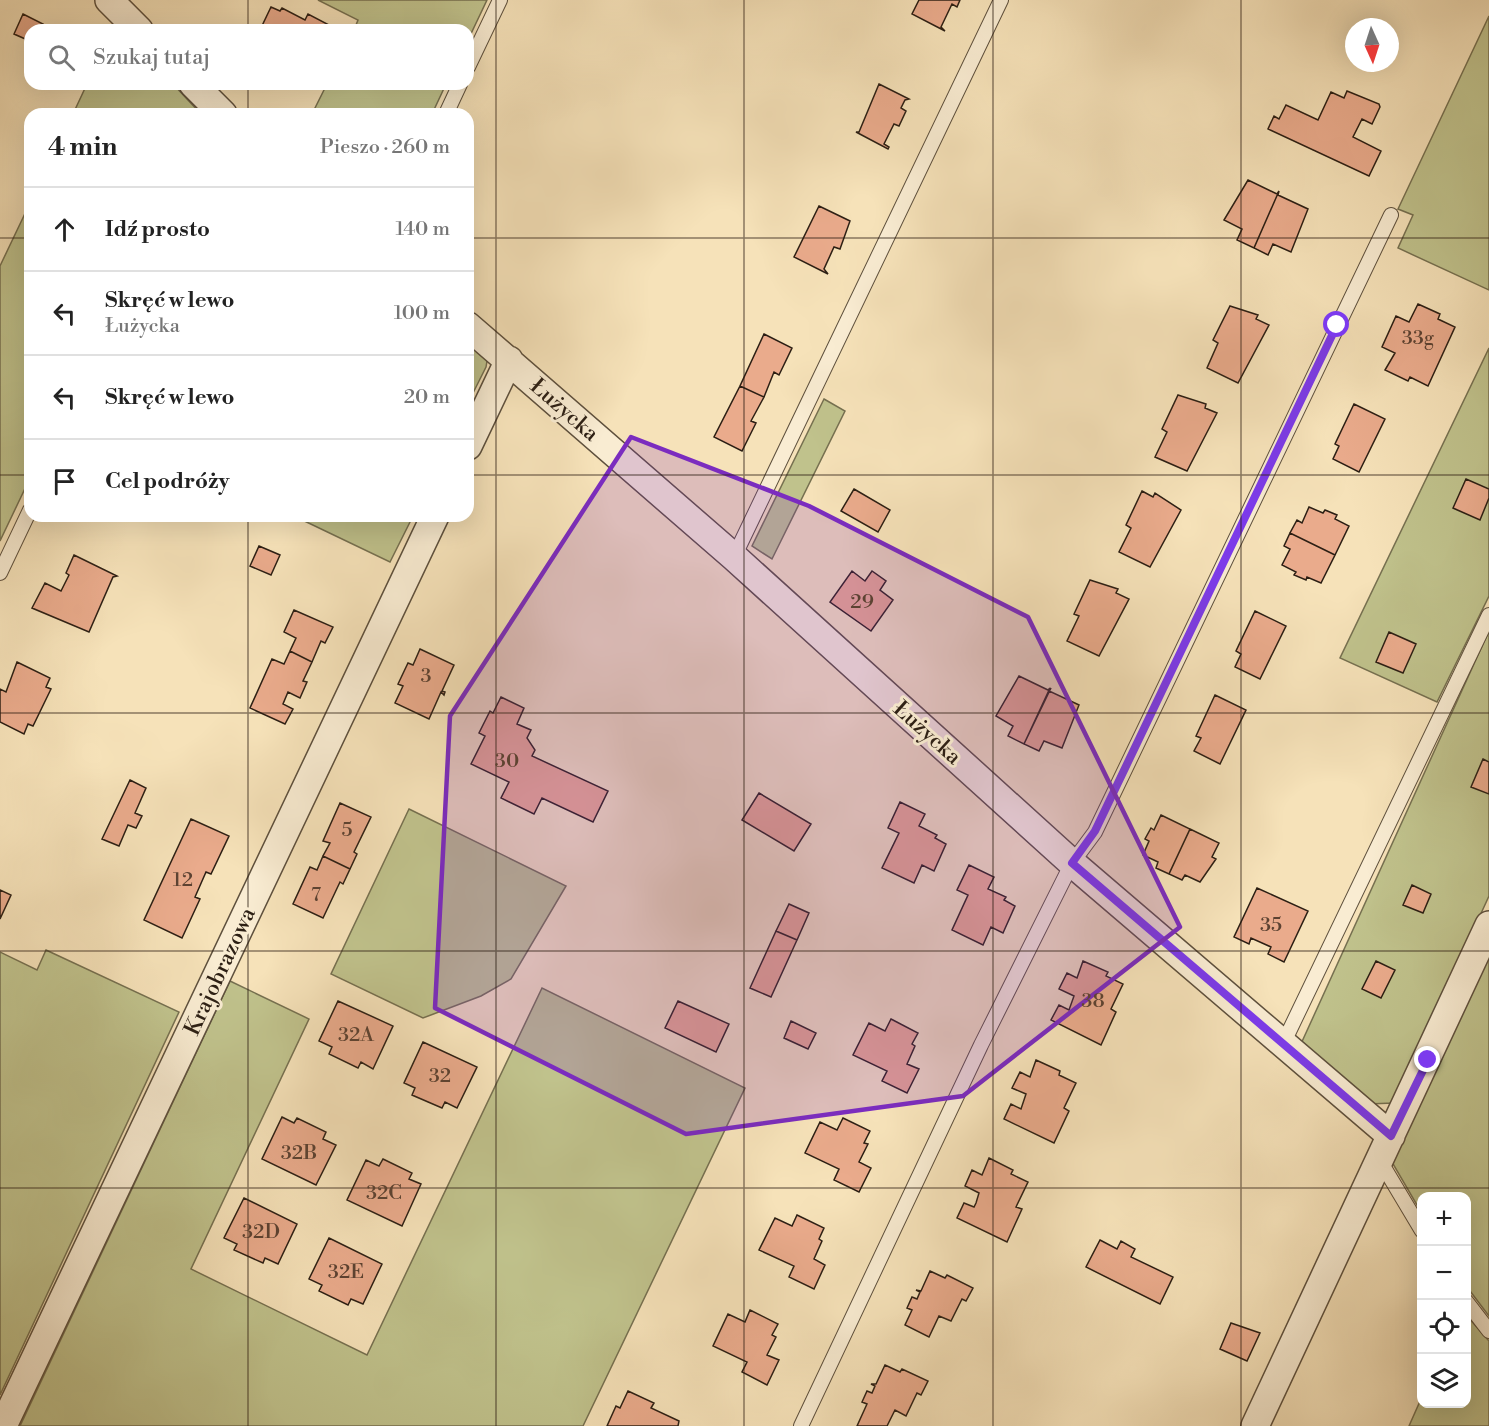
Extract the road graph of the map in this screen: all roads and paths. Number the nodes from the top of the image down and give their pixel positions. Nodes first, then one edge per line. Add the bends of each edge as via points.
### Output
1 (500, 0) edge
2 (1001, 0) edge
3 (113, 1) edge
4 (134, 24) edge
5 (474, 54) edge
6 (199, 90) edge
7 (457, 90) edge
8 (216, 108) edge
9 (449, 108) edge
10 (1390, 214) dead end
11 (474, 331) edge
12 (509, 360) junction
13 (474, 433) edge
14 (24, 522) edge
15 (432, 522) edge
16 (734, 557) junction
17 (0, 573) edge
18 (1489, 615) edge
19 (1072, 863) junction
20 (1489, 925) edge
21 (1283, 1044) junction
22 (1385, 1148) junction
23 (1417, 1220) edge
24 (1471, 1306) edge
25 (1489, 1331) edge
26 (3, 1426) edge
27 (801, 1426) edge
28 (1255, 1426) edge

1 - 5 lane
2 - 16 lane
3 - 4 street
6 - 8 street
7 - 9 lane
10 - 19 lane via 1095,831
11 - 12 street, Łużycka
12 - 13 street
12 - 16 street, Łużycka
14 - 17 lane
15 - 26 street, Krajobrazowa
16 - 19 street, Łużycka
18 - 21 lane
19 - 21 street, Łużycka
19 - 27 lane via 976,1055
20 - 22 street
21 - 22 street, Łużycka
22 - 23 lane
22 - 28 street
24 - 25 lane

